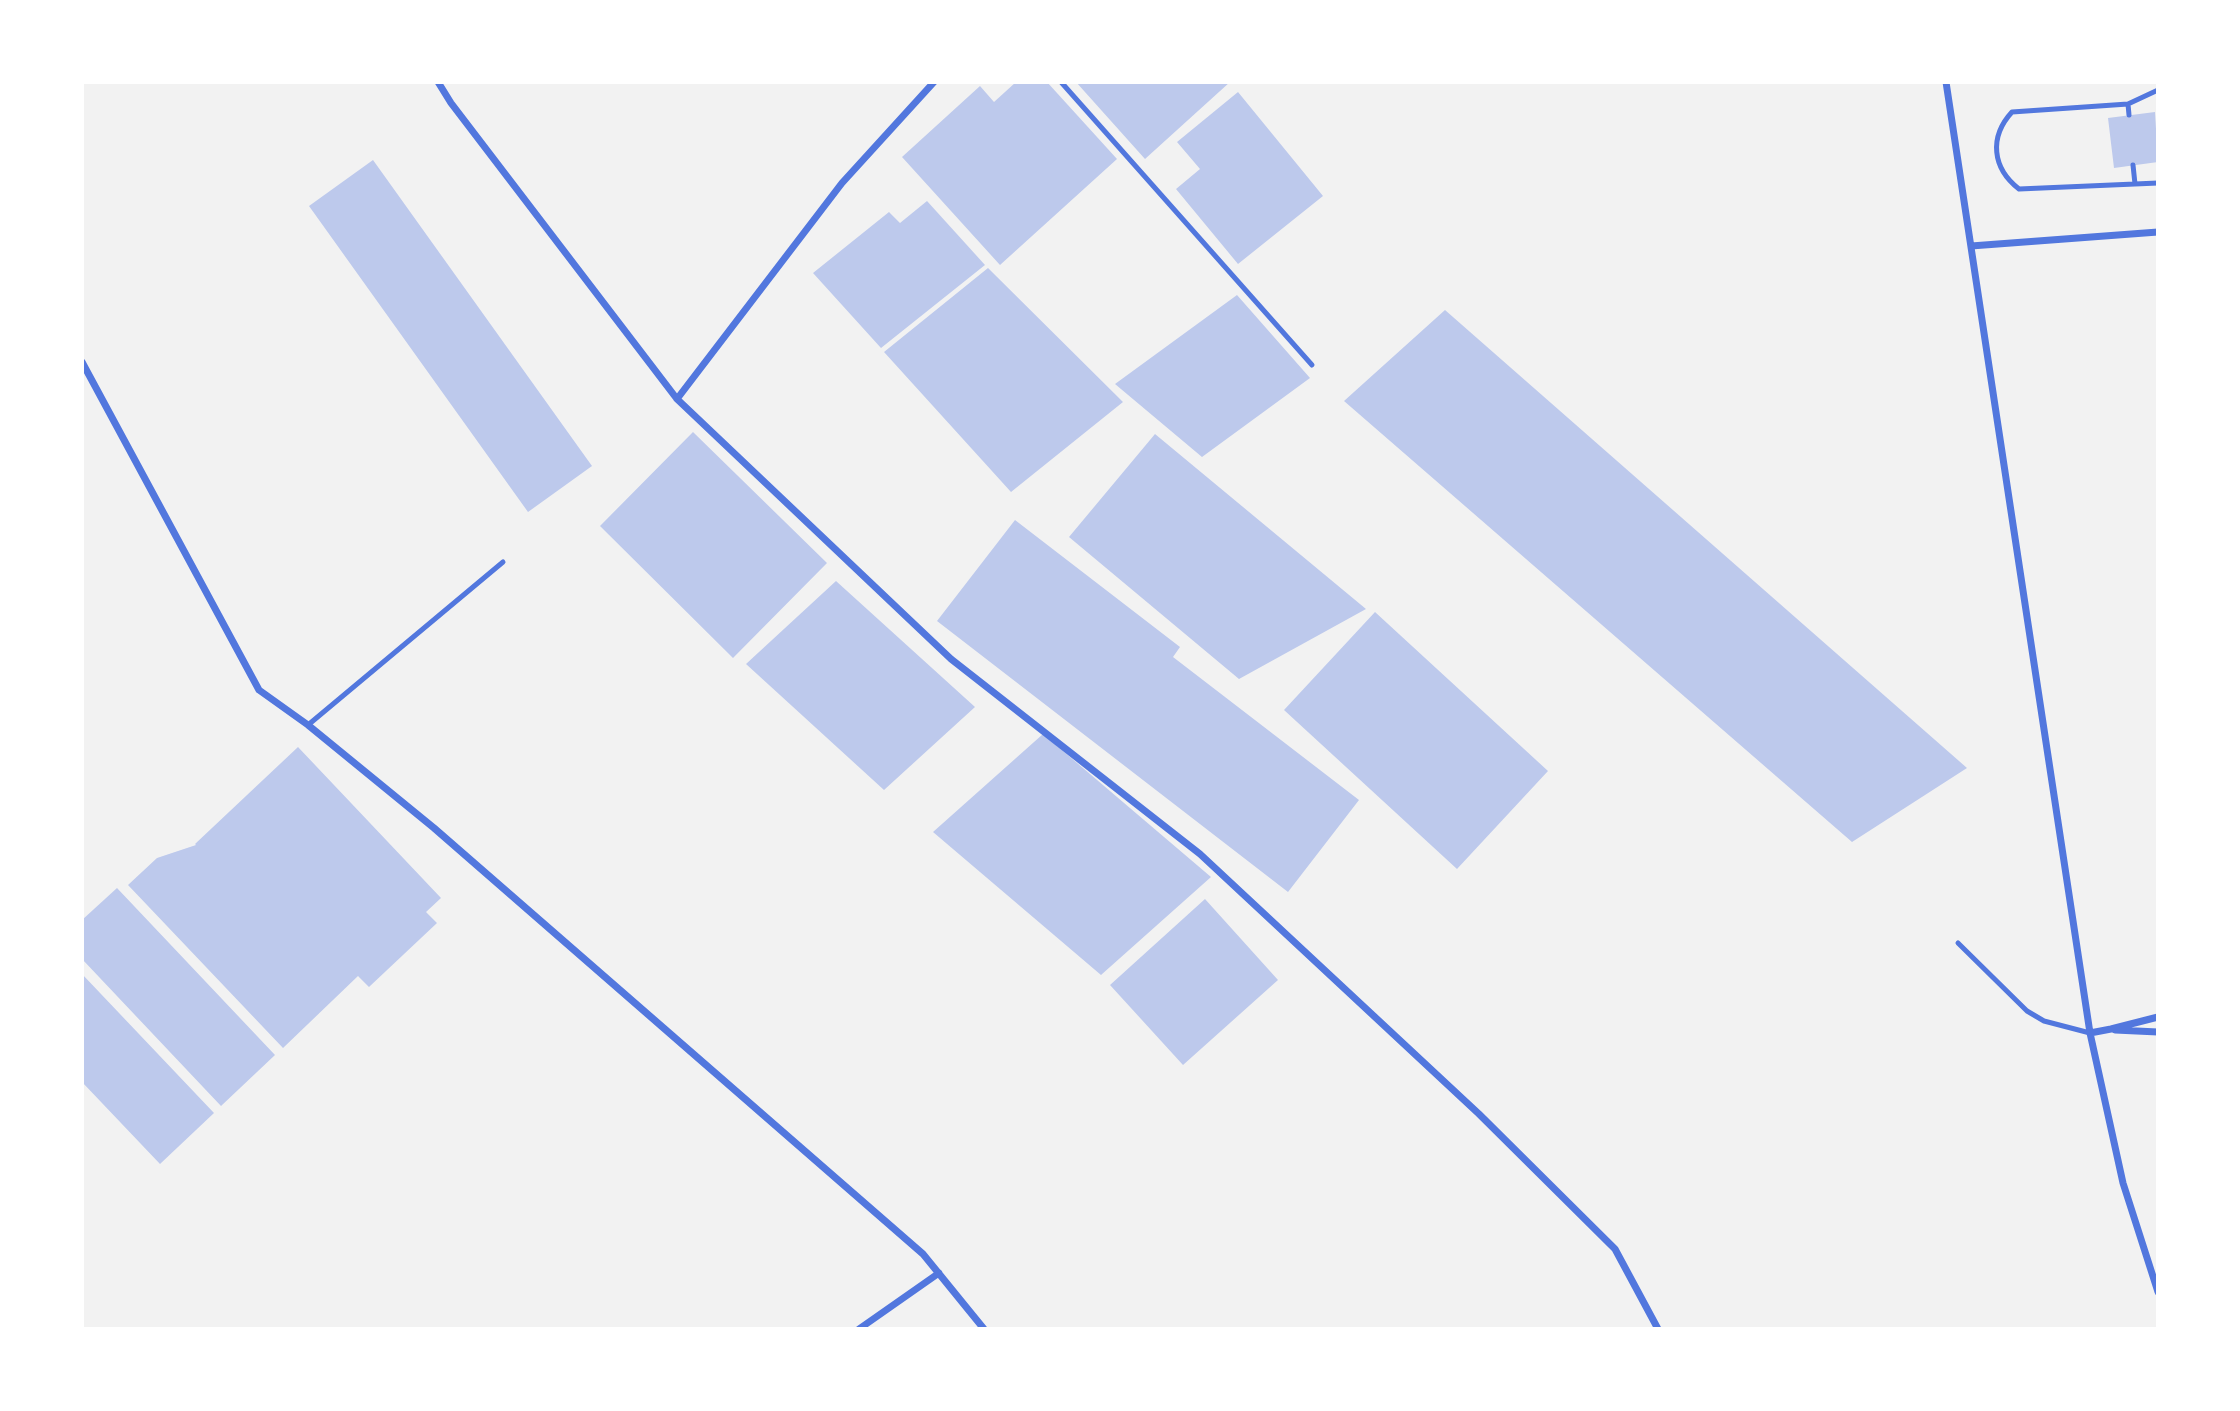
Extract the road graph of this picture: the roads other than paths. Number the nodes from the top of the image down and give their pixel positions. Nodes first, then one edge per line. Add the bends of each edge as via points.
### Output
1 (438, 82) edge
2 (934, 82) edge
3 (1061, 82) edge
4 (1946, 82) edge
5 (2158, 90) edge
6 (2128, 104) junction
7 (2129, 115) dead end
8 (2133, 165) dead end
9 (2158, 183) edge
10 (2135, 184) junction
11 (2158, 232) edge
12 (1971, 246) junction
13 (82, 362) edge
14 (1312, 365) dead end
15 (677, 399) junction
16 (503, 562) dead end
17 (308, 725) junction
18 (1958, 943) dead end
19 (2158, 1017) edge
20 (2111, 1030) junction
21 (2091, 1032) junction
22 (2158, 1032) edge
23 (939, 1273) junction
24 (2158, 1292) edge
25 (859, 1329) edge
26 (984, 1329) edge
27 (1658, 1329) edge

1 - 15 street
2 - 15 street via 842,183
3 - 14 lane
4 - 12 street
5 - 6 lane
6 - 7 lane
6 - 10 lane via 2012,112 1998,132 1996,155 2004,174 2019,188
8 - 10 lane
9 - 10 lane
11 - 12 street
12 - 21 street
13 - 17 street via 259,690
15 - 27 street via 951,659 1200,854 1479,1114 1615,1249
16 - 17 lane
17 - 23 street via 434,828 923,1254
18 - 21 lane via 2027,1011 2044,1021
19 - 20 street
20 - 21 street
20 - 22 street
21 - 24 street via 2123,1183
23 - 25 street
23 - 26 street

